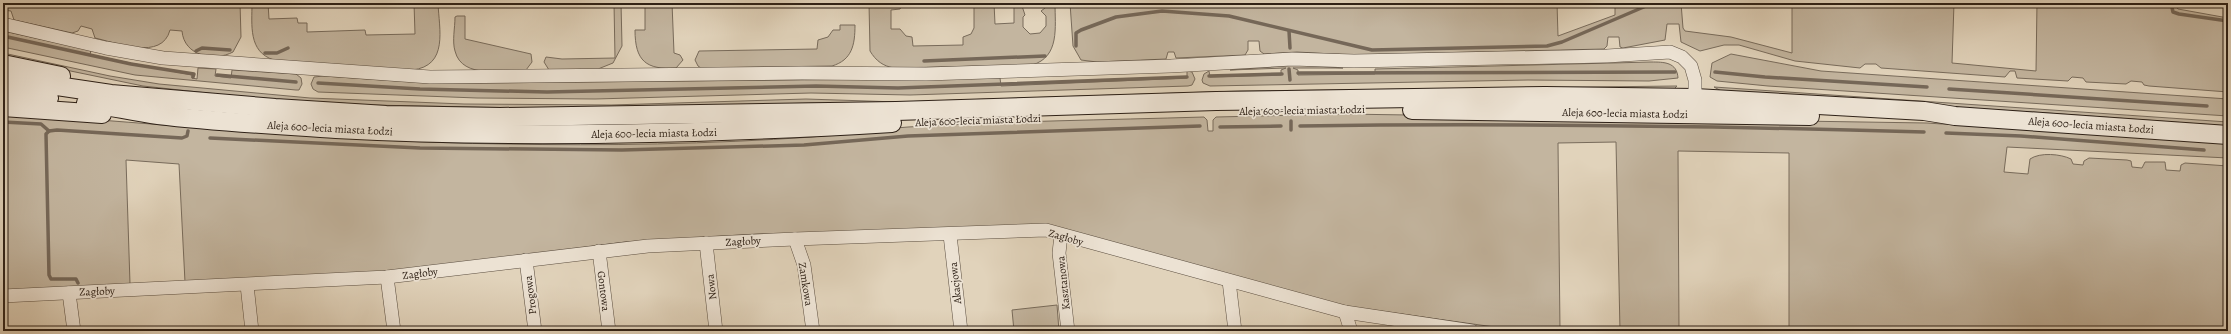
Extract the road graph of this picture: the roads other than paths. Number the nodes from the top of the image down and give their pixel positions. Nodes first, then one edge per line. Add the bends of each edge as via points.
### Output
1 (3, 24) edge
2 (3, 64) edge
3 (3, 78) edge
4 (3, 92) edge
5 (157, 106) junction
6 (1695, 106) junction
7 (3, 107) edge
8 (2228, 135) edge
9 (950, 234) junction
10 (1061, 235) junction
11 (794, 239) junction
12 (706, 243) junction
13 (599, 251) junction
14 (526, 260) junction
15 (387, 277) junction
16 (1229, 282) junction
17 (247, 285) junction
18 (69, 293) junction
19 (3, 296) edge
20 (1345, 312) junction
21 (74, 331) edge
22 (252, 331) edge
23 (394, 331) edge
24 (535, 331) edge
25 (609, 331) edge
26 (716, 331) edge
27 (813, 331) edge
28 (961, 331) edge
29 (1068, 331) edge
30 (1235, 331) edge
31 (1351, 331) edge
32 (1472, 331) edge

1 - 6 street via 163,58 430,77 926,74 1171,66 1292,59 1354,61 1607,56 1670,52 1682,57 1691,66 1696,80
2 - 5 main road
3 - 5 main road, Aleja 600-lecia miasta Łodzi via 111,94
4 - 5 main road, Aleja 600-lecia miasta Łodzi
5 - 6 main road, Aleja 600-lecia miasta Łodzi via 386,115 584,117 1224,101 1545,96
5 - 7 main road via 103,114
6 - 8 main road, Aleja 600-lecia miasta Łodzi via 1924,111 1955,116
9 - 10 street, Zagłoby via 1046,230
9 - 11 street, Zagłoby
9 - 28 street, Akacjowa
10 - 16 street, Zagłoby
10 - 29 street, Kasztanowa via 1059,253
11 - 12 street, Zagłoby
11 - 27 street, Zamkowa via 804,265
12 - 13 street, Zagłoby
12 - 26 street, Nowa
13 - 14 street, Zagłoby
13 - 25 street, Gontowa
14 - 15 street, Zagłoby
14 - 24 street, Progowa
15 - 17 street, Zagłoby
15 - 23 street
16 - 20 street, Zagłoby
16 - 30 street
17 - 18 street, Zagłoby
17 - 22 street
18 - 19 street, Zagłoby
18 - 21 street
20 - 31 street
20 - 32 street, Zagłoby

